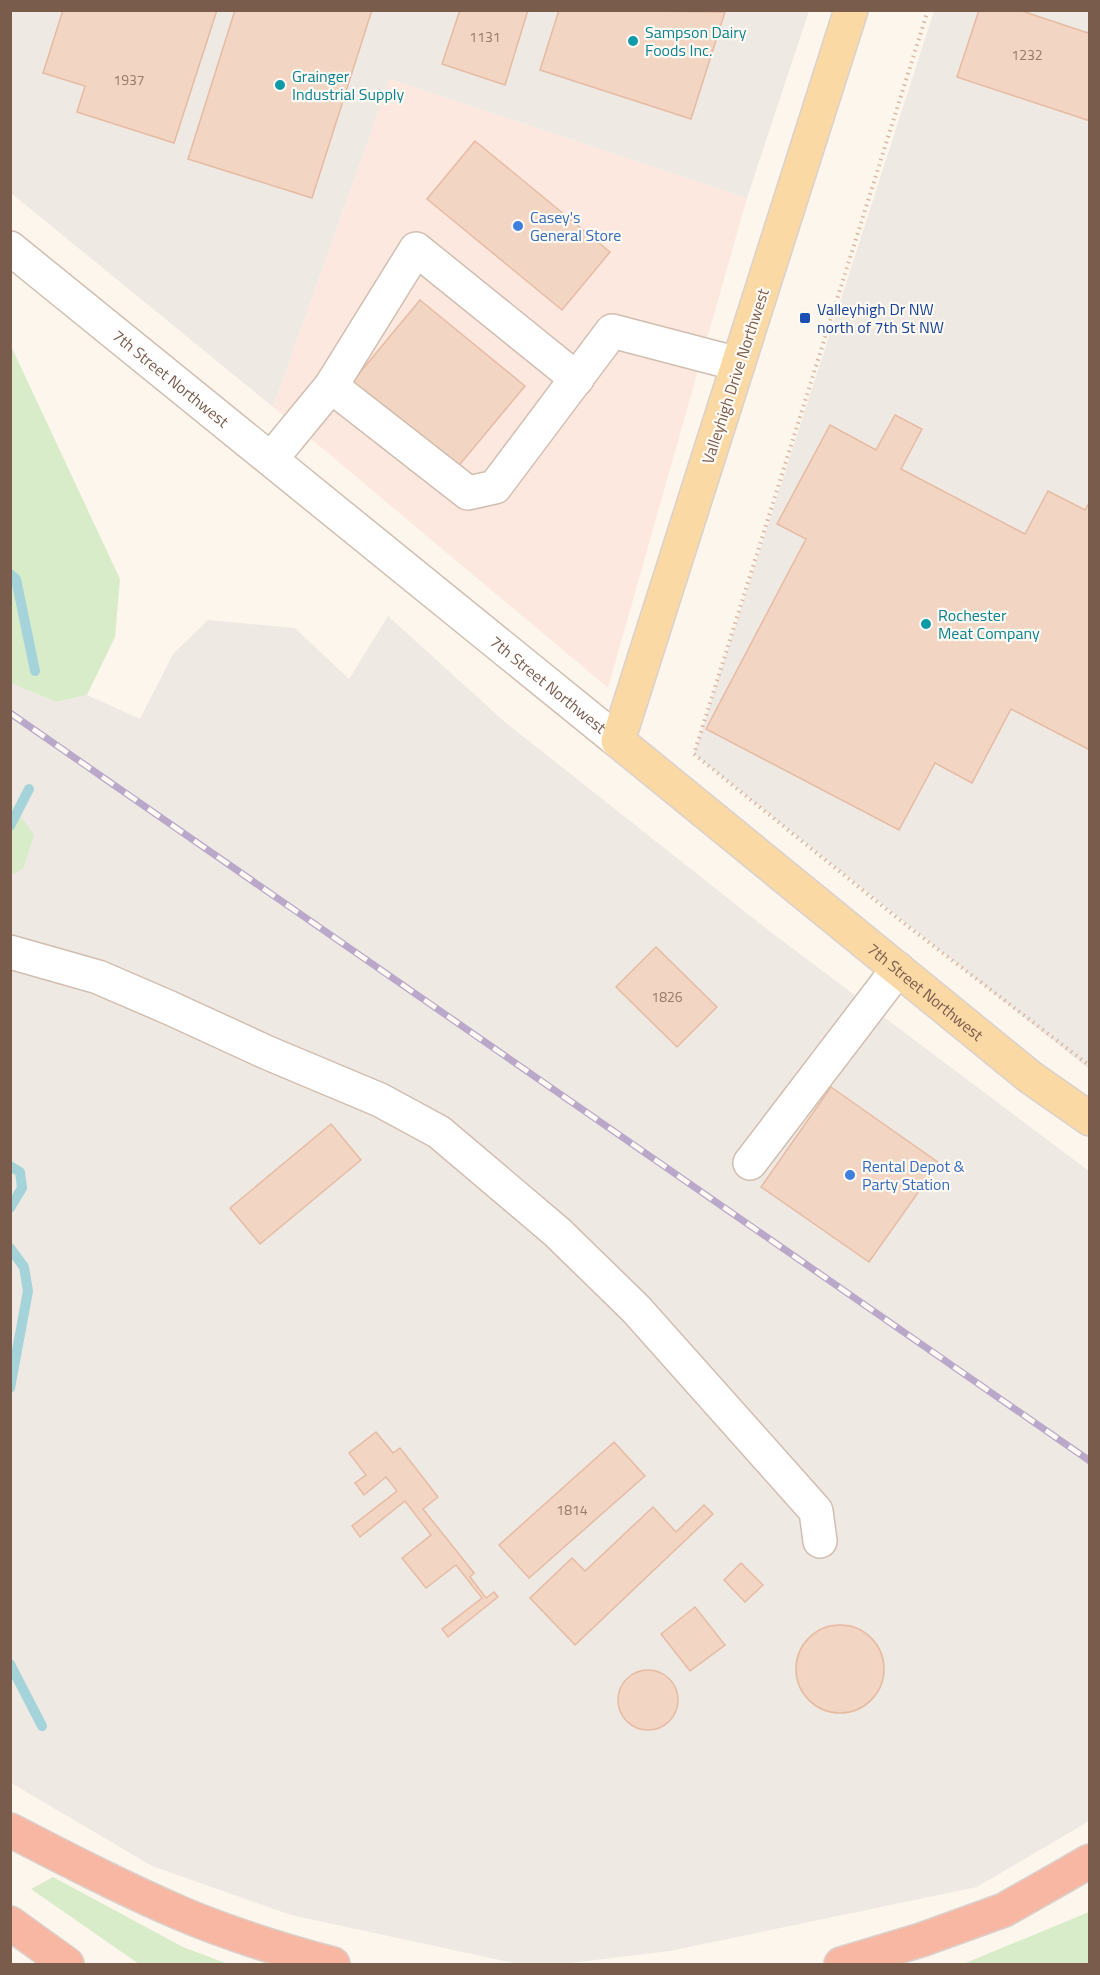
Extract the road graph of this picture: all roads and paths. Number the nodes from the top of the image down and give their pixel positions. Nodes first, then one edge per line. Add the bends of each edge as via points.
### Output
1 (851, 10) edge
2 (928, 10) edge
3 (10, 248) edge
4 (738, 364) junction
5 (577, 379) junction
6 (331, 386) junction
7 (271, 459) junction
8 (618, 741) junction
9 (10, 952) edge
10 (898, 969) junction
11 (1089, 1066) edge
12 (1089, 1119) edge
13 (750, 1163) dead end
14 (820, 1541) dead end
15 (10, 1830) edge
16 (1089, 1861) edge
17 (10, 1923) edge
18 (68, 1965) edge
19 (333, 1965) edge
20 (841, 1965) edge

1 - 4 main road, Valleyhigh Drive Northwest
2 - 11 path via 694,754
3 - 7 street, 7th Street Northwest
4 - 5 street via 612,332
4 - 8 main road, Valleyhigh Drive Northwest
5 - 6 street via 495,487 468,493
5 - 6 street via 416,249
6 - 7 street
7 - 8 street, 7th Street Northwest
8 - 10 main road, 7th Street Northwest
9 - 14 street via 98,977 380,1100 439,1132 557,1232 636,1309 816,1511
10 - 12 main road, 7th Street Northwest via 1030,1077
10 - 13 street
15 - 19 highway via 181,1914
16 - 20 highway via 1004,1910
17 - 18 highway

